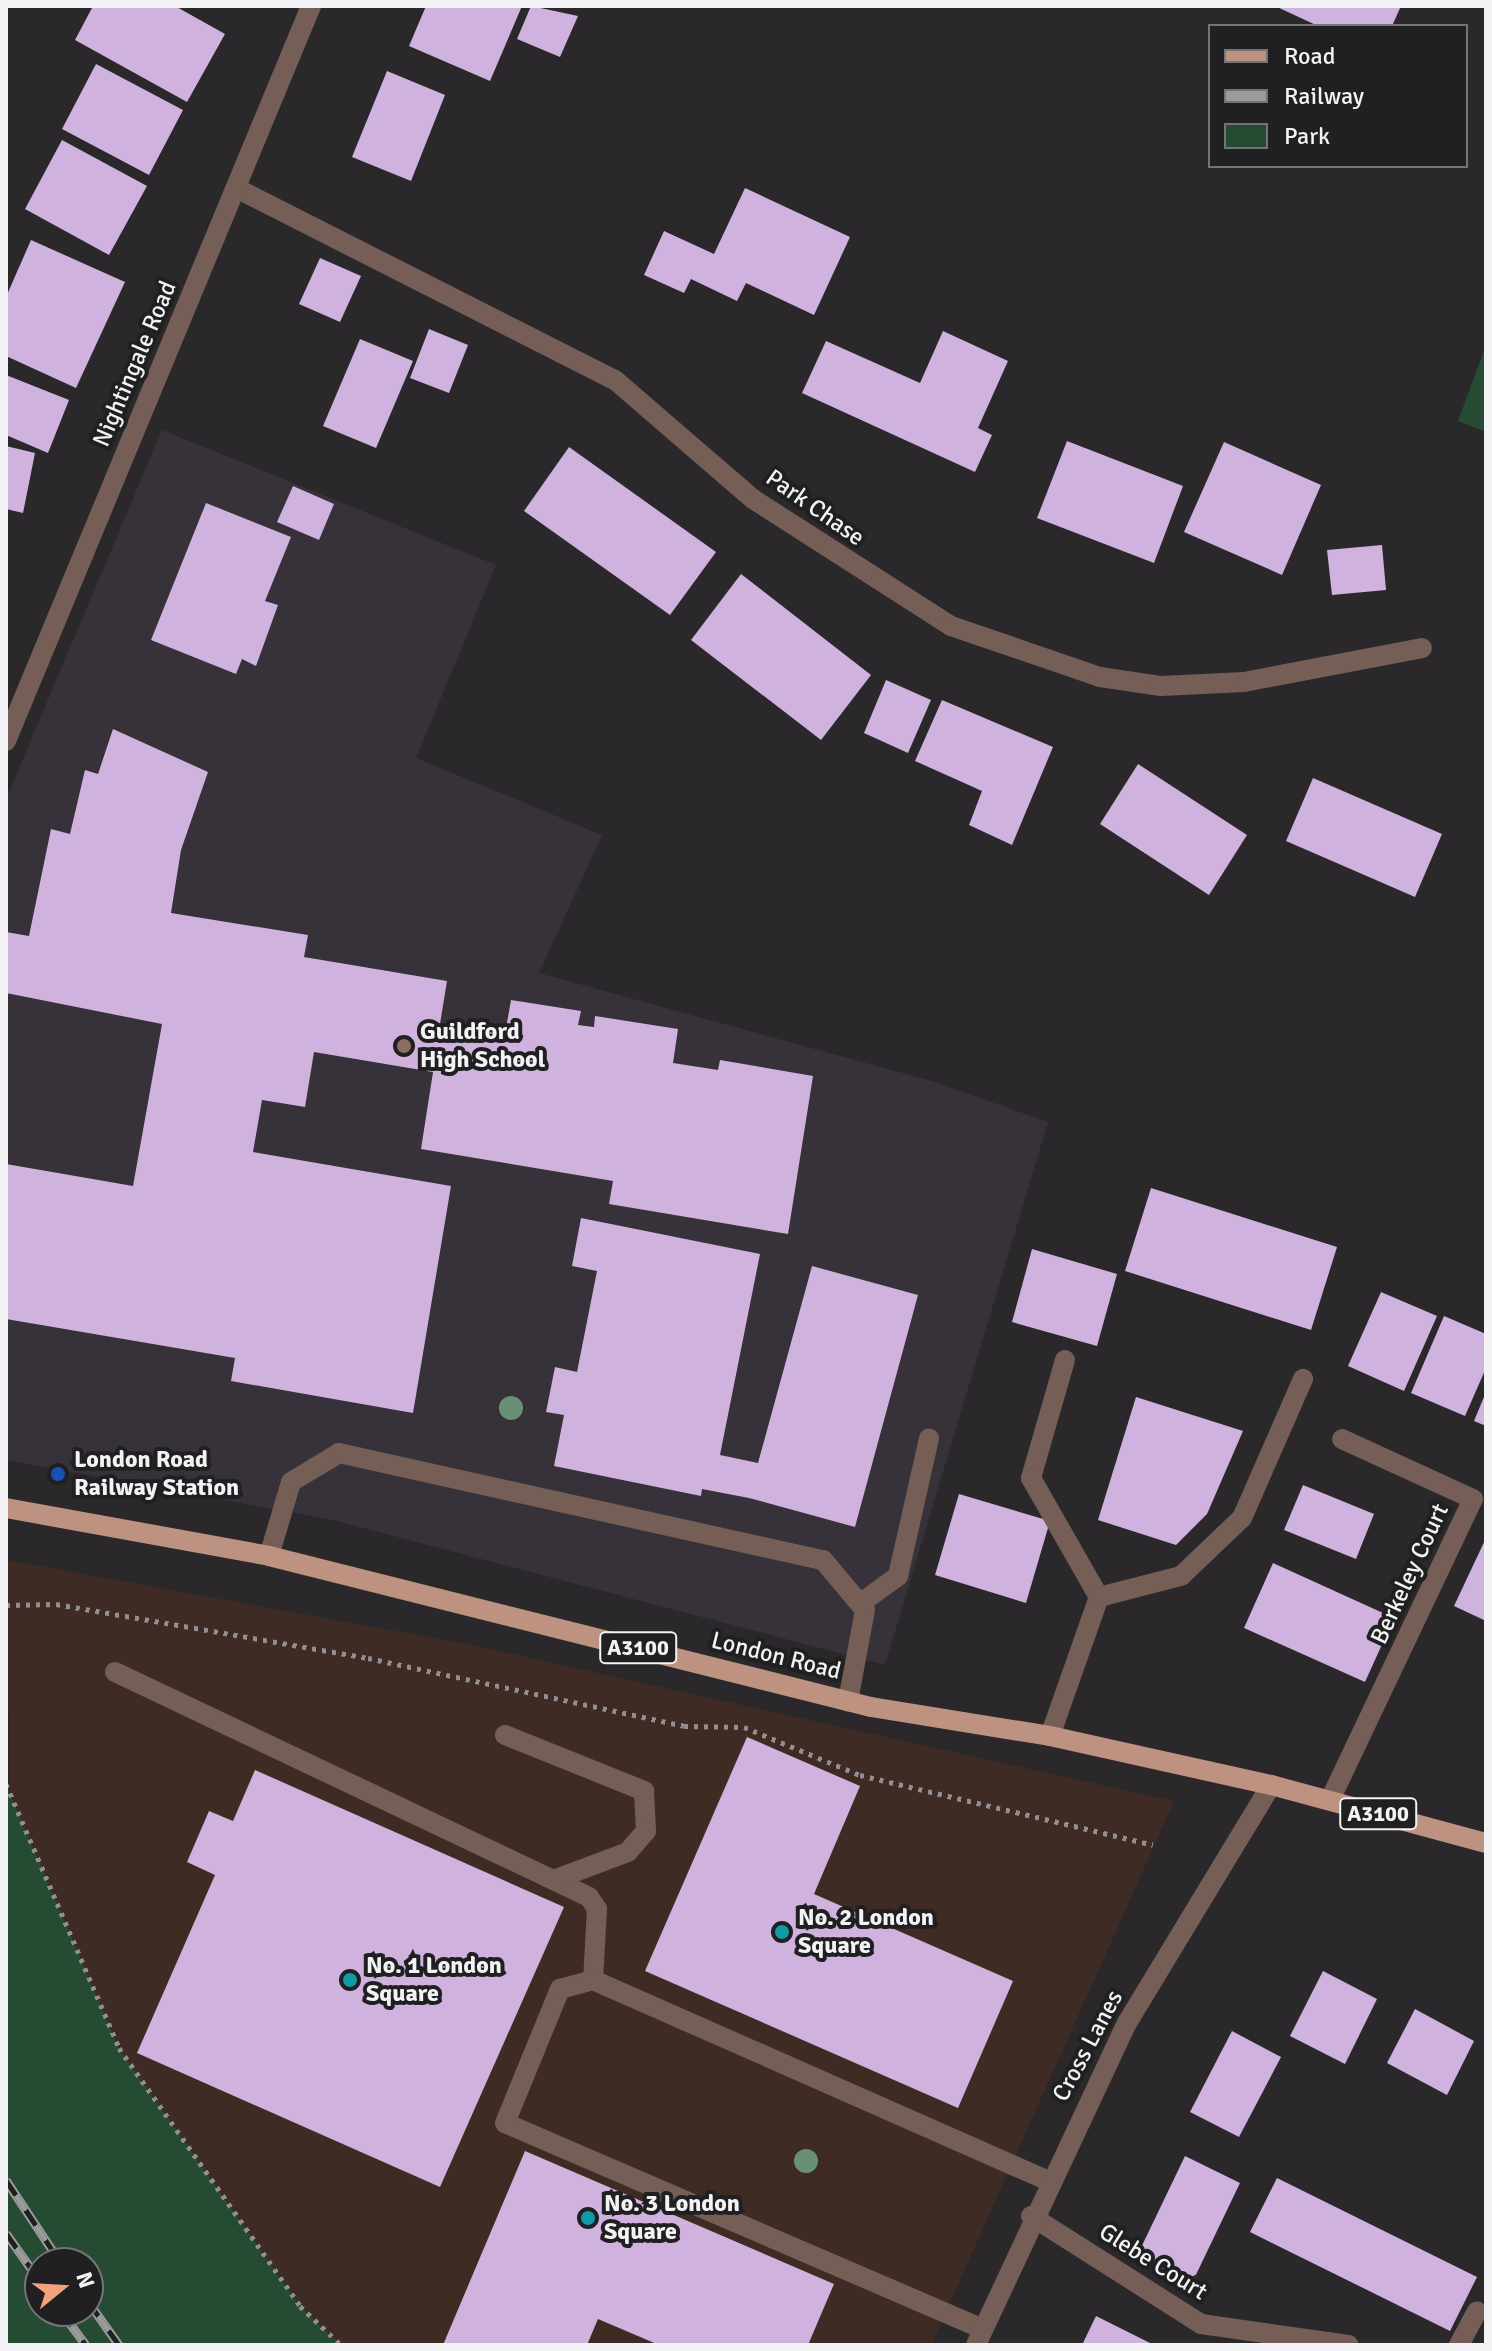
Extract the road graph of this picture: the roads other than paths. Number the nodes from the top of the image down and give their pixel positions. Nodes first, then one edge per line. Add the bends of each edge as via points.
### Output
1 (311, 6) edge
2 (236, 188) junction
3 (1422, 648) dead end
4 (6, 741) edge
5 (1065, 1360) dead end
6 (1303, 1379) dead end
7 (929, 1438) dead end
8 (1342, 1439) dead end
9 (6, 1508) edge
10 (269, 1556) junction
11 (1099, 1597) junction
12 (861, 1603) junction
13 (115, 1672) dead end
14 (848, 1701) junction
15 (505, 1735) dead end
16 (1050, 1736) junction
17 (1271, 1785) junction
18 (1330, 1800) junction
19 (1486, 1843) edge
20 (553, 1880) junction
21 (593, 1980) junction
22 (1049, 2181) junction
23 (1031, 2216) junction
24 (1477, 2311) dead end
25 (979, 2337) edge
26 (1349, 2345) edge
27 (1459, 2345) edge

1 - 2 street, Nightingale Road
2 - 3 street, Park Chase via 615,380 753,499 951,626 1100,677 1161,686 1244,682
2 - 4 street, Nightingale Road
5 - 11 street via 1031,1478
6 - 11 street via 1242,1518 1181,1576
7 - 12 street via 898,1576
8 - 18 street, Berkeley Court via 1473,1499
9 - 10 main road, London Road / A3100
10 - 12 street via 291,1482 339,1453 823,1560
10 - 14 main road, London Road / A3100
11 - 16 street
12 - 14 street
13 - 20 street
14 - 16 main road, London Road / A3100
15 - 20 street via 644,1791 646,1831 628,1852
16 - 17 main road, London Road / A3100
17 - 18 main road, London Road / A3100
17 - 22 street, Cross Lanes via 1127,2023
18 - 19 main road, London Road / A3100
20 - 21 street via 589,1897 597,1909
21 - 22 street
21 - 25 street via 560,1989 505,2123
22 - 23 street, Cross Lanes
23 - 25 street, Cross Lanes
23 - 26 street, Glebe Court via 1201,2324
24 - 27 street

